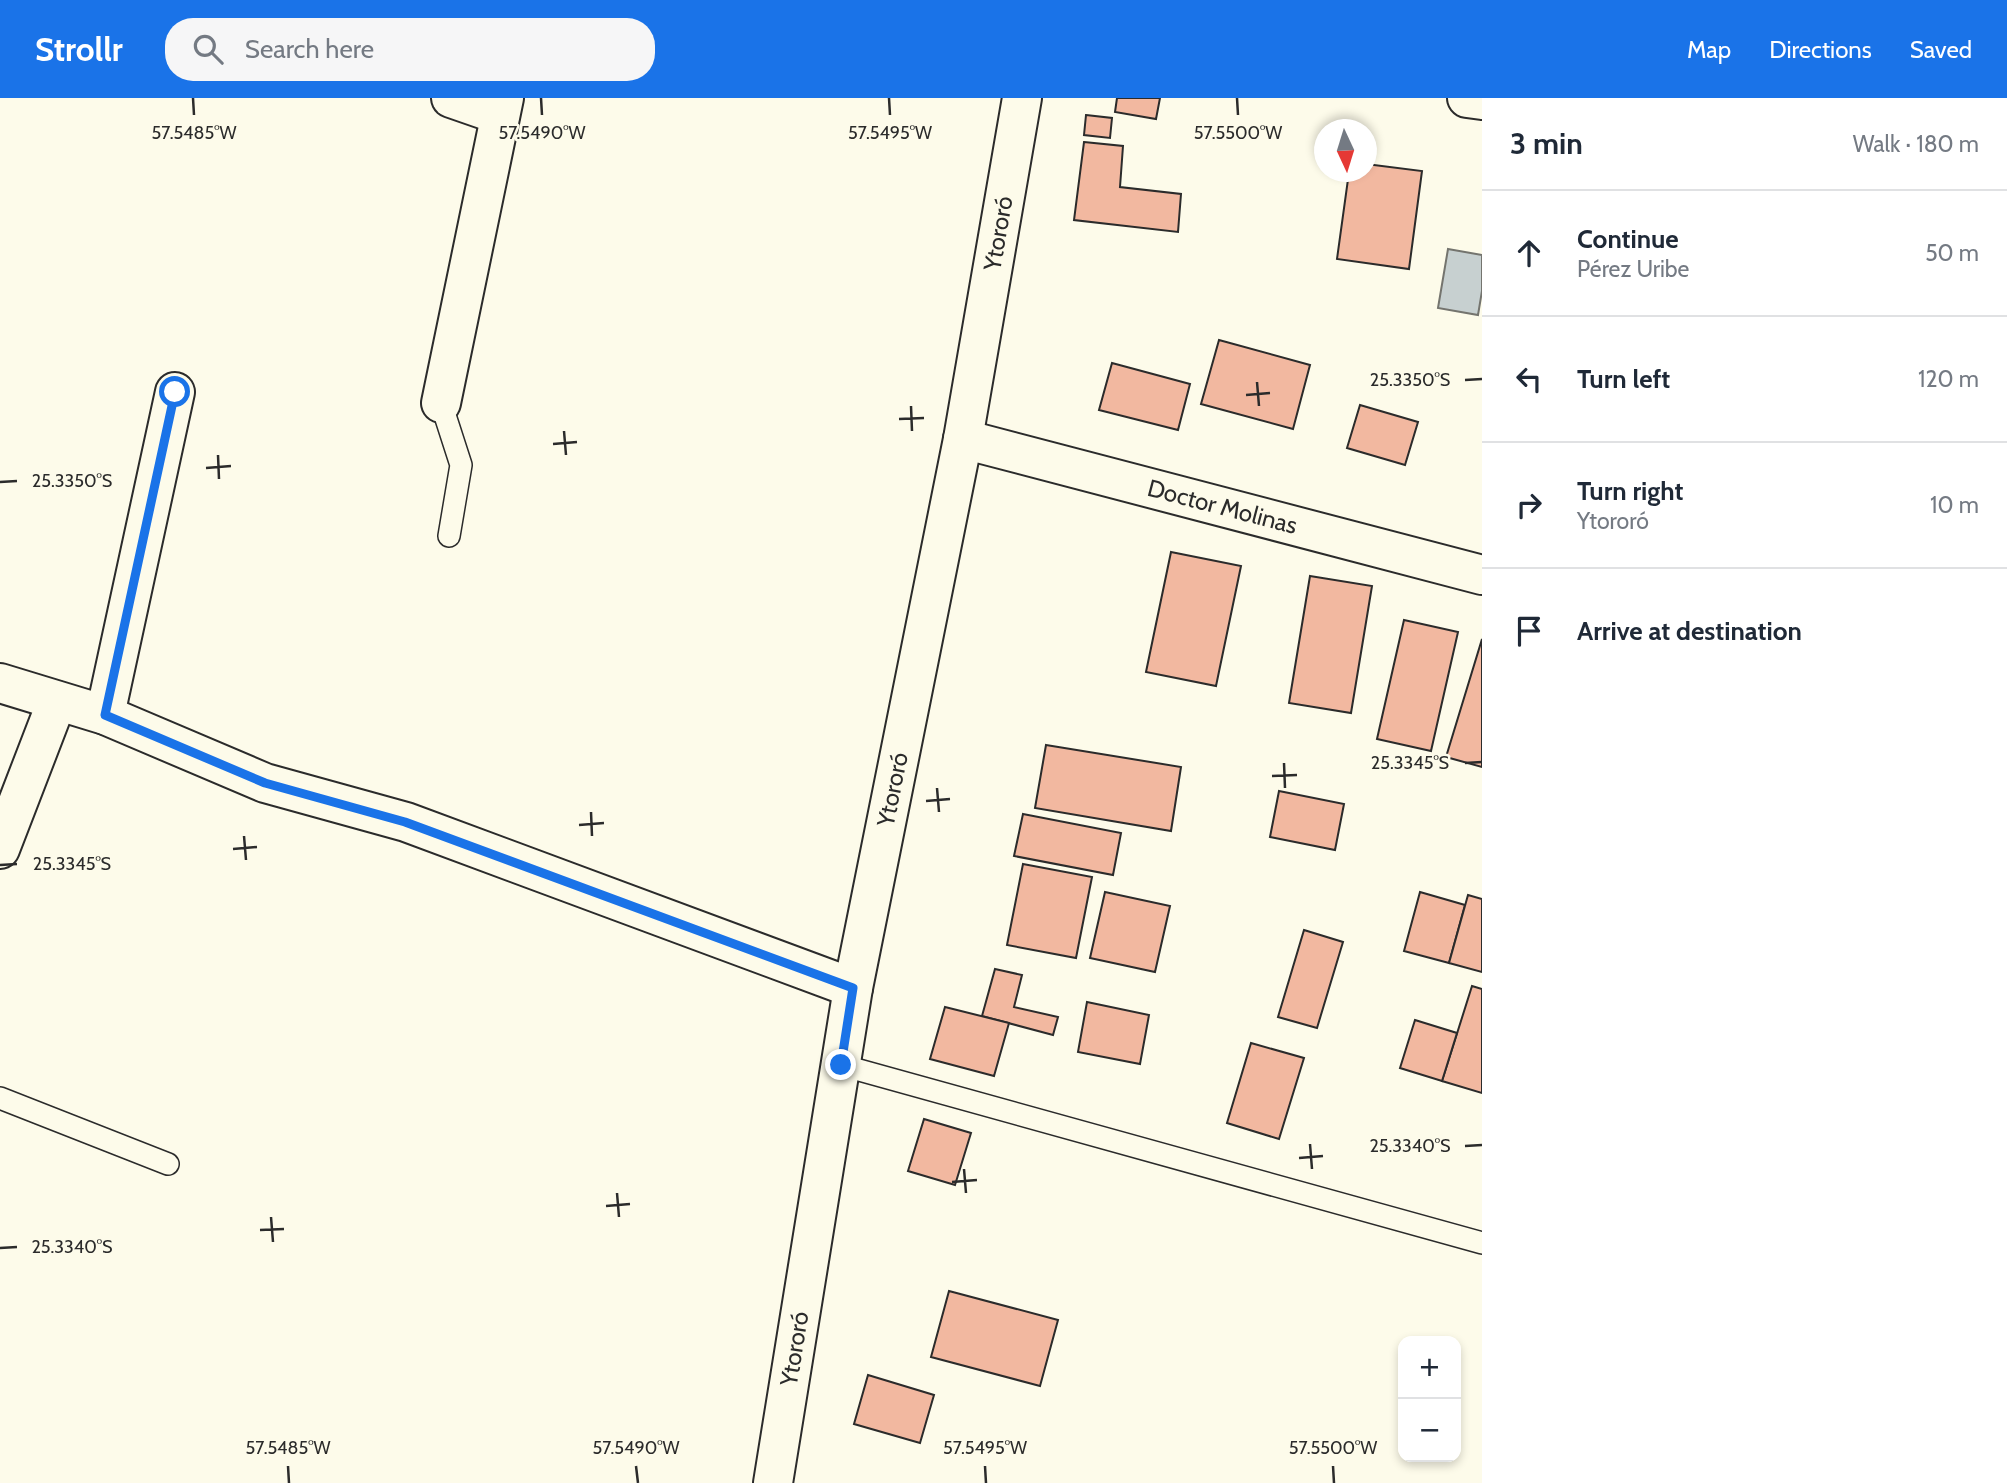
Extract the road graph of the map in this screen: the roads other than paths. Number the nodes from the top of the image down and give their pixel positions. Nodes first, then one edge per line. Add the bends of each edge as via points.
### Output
1 (451, 98) edge
2 (1022, 98) edge
3 (1467, 98) edge
4 (1482, 100) edge
5 (502, 106) edge
6 (175, 392) dead end
7 (441, 403) joint
8 (963, 439) junction
9 (449, 536) dead end
10 (1482, 575) edge
11 (0, 683) edge
12 (57, 701) junction
13 (105, 715) junction
14 (0, 849) edge
15 (853, 988) junction
16 (841, 1065) junction
17 (0, 1098) edge
18 (168, 1164) dead end
19 (1482, 1243) edge
20 (773, 1483) edge

1 - 5 street
2 - 8 street, Ytororó
3 - 4 street
5 - 7 street
6 - 13 street
7 - 9 lane via 461,464
8 - 10 street, Doctor Molinas
8 - 15 street, Ytororó
11 - 12 street
12 - 13 street
12 - 14 street
13 - 15 street via 265,783 405,822
15 - 16 street, Ytororó
16 - 19 lane
16 - 20 street, Ytororó
17 - 18 lane

